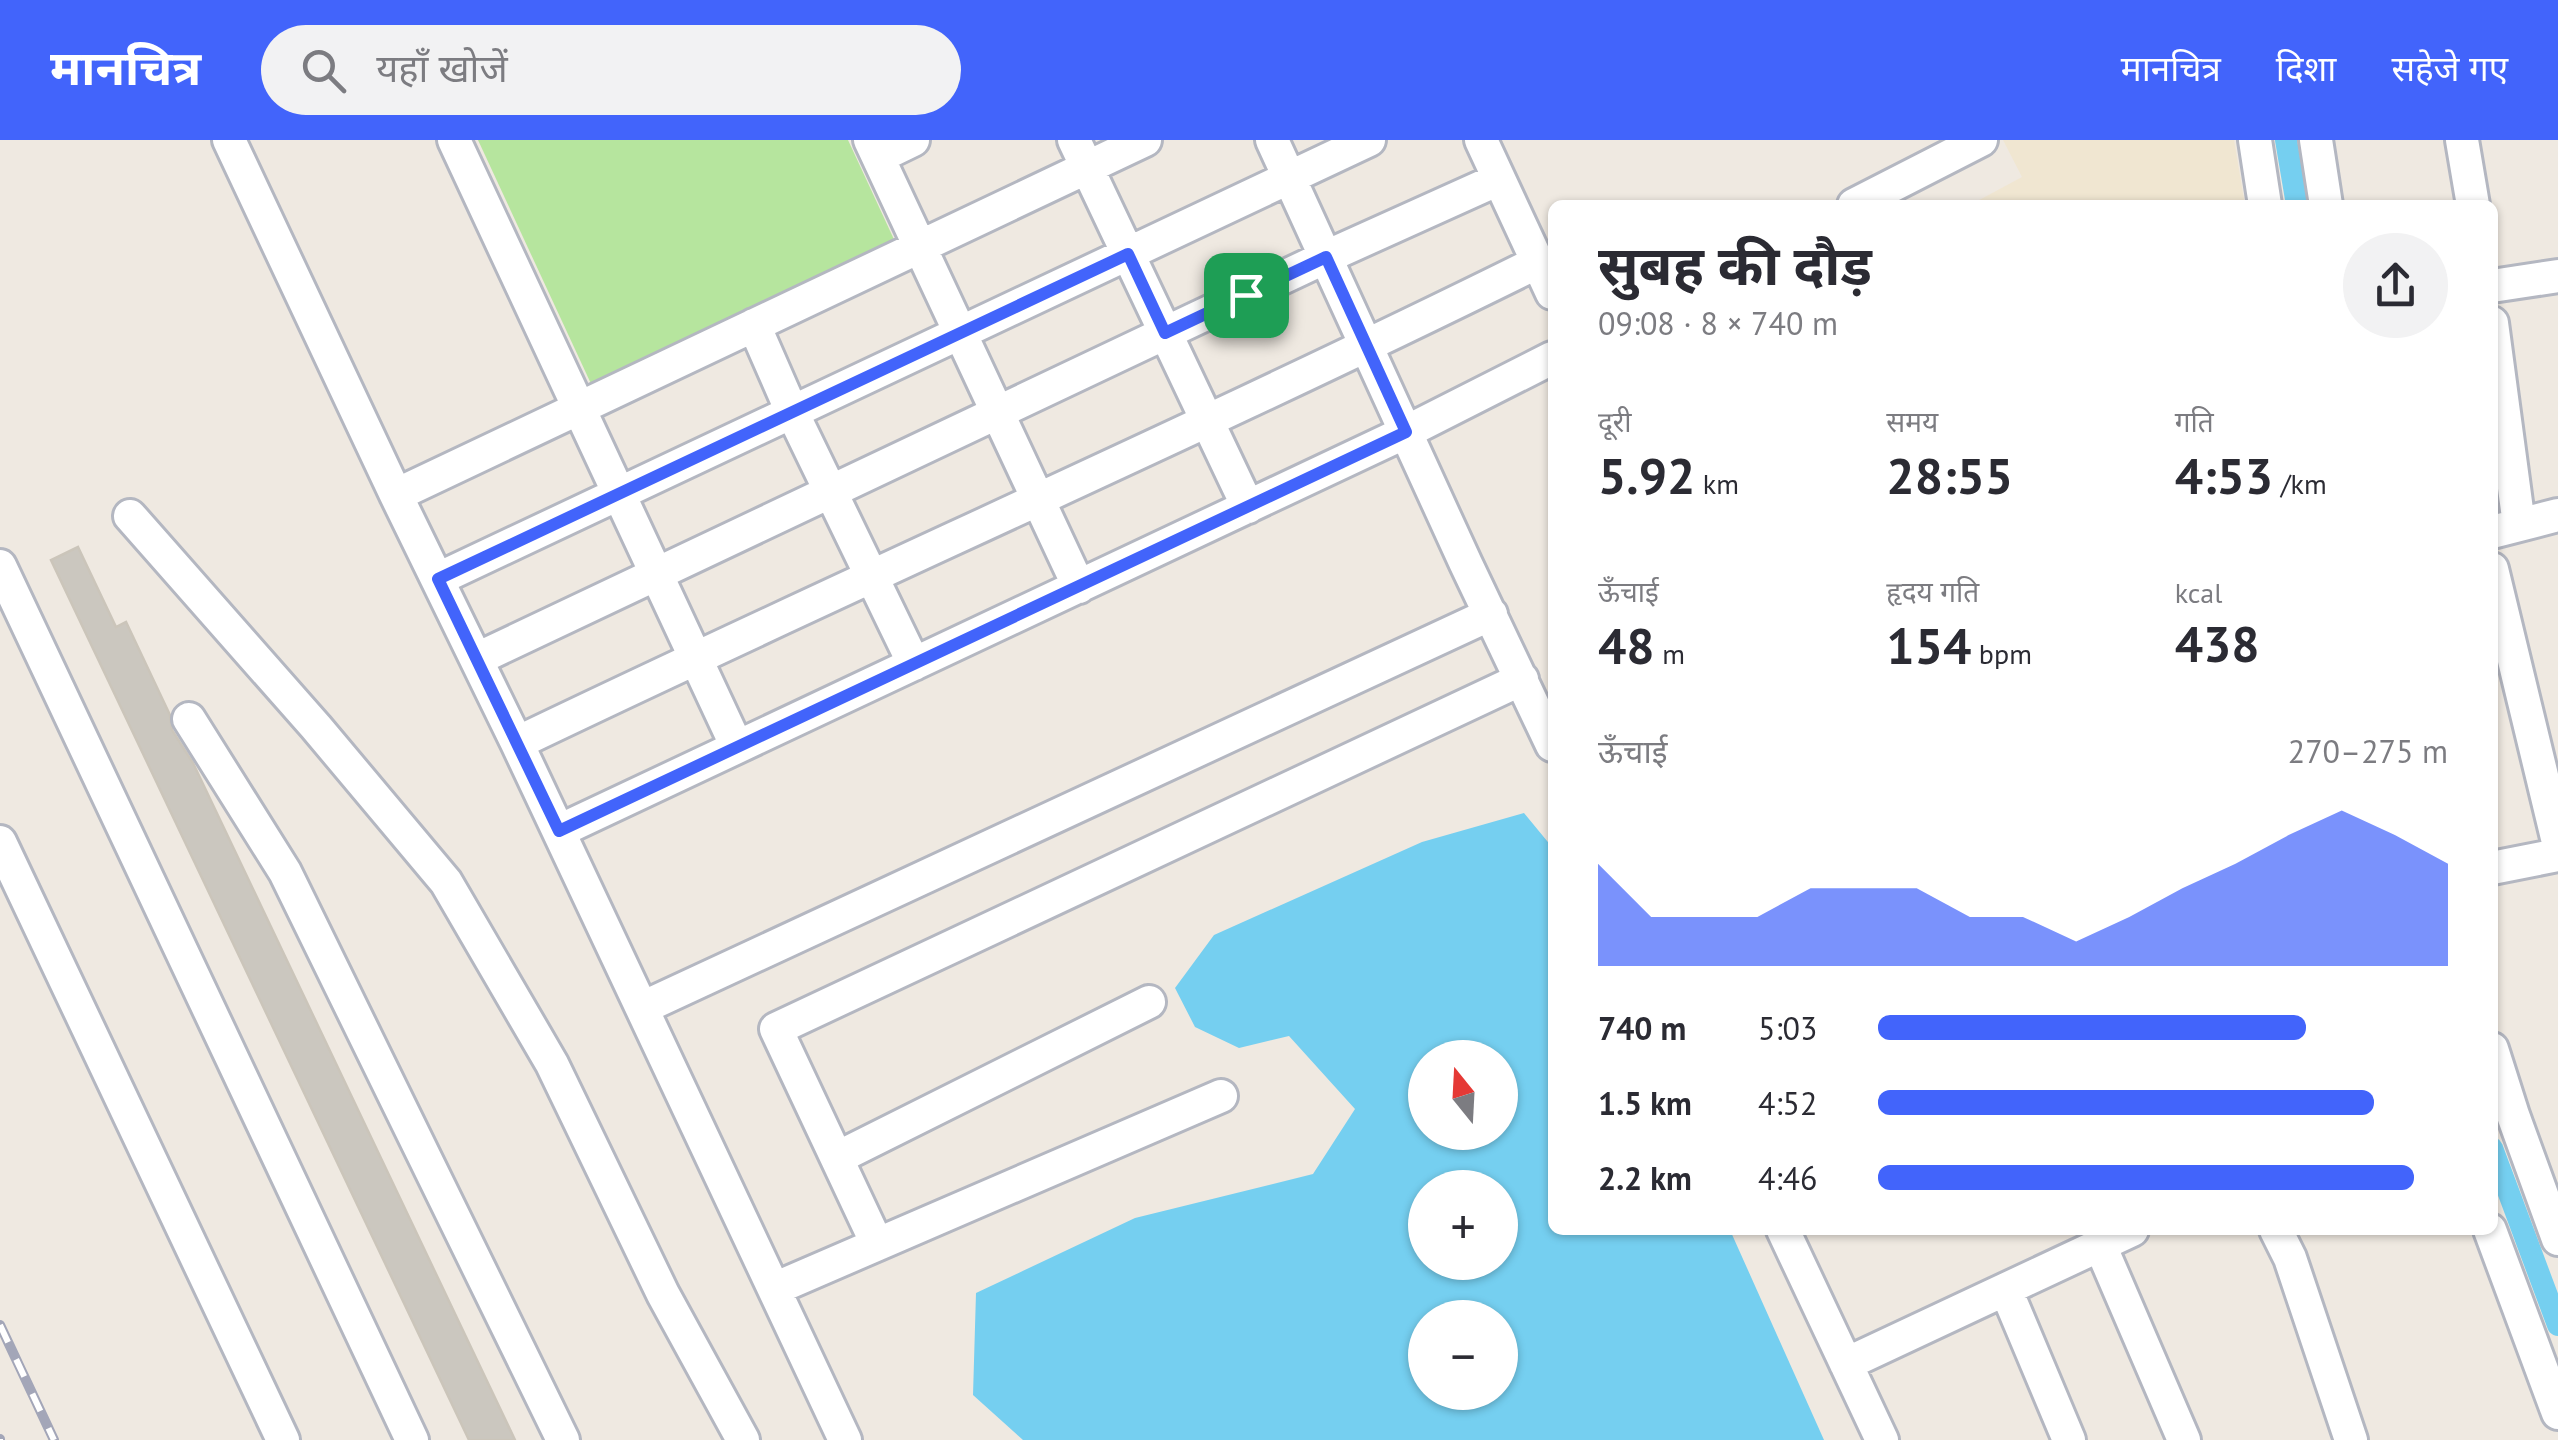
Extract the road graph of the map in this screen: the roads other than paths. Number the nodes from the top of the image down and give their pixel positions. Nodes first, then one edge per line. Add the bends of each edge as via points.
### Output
1 (454, 140) edge
2 (913, 140) edge
3 (1144, 140) edge
4 (1272, 140) edge
5 (1370, 140) edge
6 (1481, 140) edge
7 (1981, 140) edge
8 (2255, 140) edge
9 (2316, 140) edge
10 (2462, 140) edge
11 (236, 142) edge
12 (874, 148) edge
13 (1080, 154) edge
14 (1290, 178) junction
15 (1499, 179) junction
16 (1864, 200) edge
17 (2264, 200) edge
18 (2325, 200) edge
19 (2473, 200) edge
20 (920, 246) junction
21 (1128, 254) junction
22 (1326, 257) junction
23 (1538, 262) junction
24 (2558, 276) edge
25 (1548, 284) edge
26 (2498, 285) edge
27 (754, 326) junction
28 (960, 333) junction
29 (1165, 333) junction
30 (1367, 346) junction
31 (1548, 360) edge
32 (580, 408) junction
33 (2498, 411) edge
34 (792, 412) junction
35 (998, 412) junction
36 (1208, 422) junction
37 (1406, 432) junction
38 (831, 492) junction
39 (619, 494) junction
40 (396, 495) junction
41 (1038, 500) junction
42 (1248, 507) junction
43 (130, 516) dead end
44 (2558, 516) edge
45 (2506, 528) edge
46 (0, 566) edge
47 (656, 574) junction
48 (872, 576) junction
49 (438, 579) junction
50 (1079, 586) junction
51 (2498, 594) edge
52 (1491, 614) junction
53 (695, 657) junction
54 (476, 659) junction
55 (914, 664) junction
56 (1522, 679) junction
57 (1545, 709) edge
58 (188, 718) dead end
59 (517, 743) junction
60 (737, 747) junction
61 (559, 831) junction
62 (0, 842) edge
63 (2558, 842) edge
64 (2558, 855) edge
65 (2498, 867) edge
66 (1149, 1002) dead end
67 (642, 1008) junction
68 (2498, 1068) edge
69 (1221, 1096) dead end
70 (836, 1158) junction
71 (1785, 1235) edge
72 (2121, 1235) edge
73 (2278, 1235) edge
74 (2492, 1235) edge
75 (2558, 1238) edge
76 (877, 1244) junction
77 (2100, 1245) junction
78 (774, 1289) junction
79 (2006, 1290) junction
80 (1846, 1364) junction
81 (2558, 1413) edge
82 (282, 1440) edge
83 (412, 1440) edge
84 (563, 1440) edge
85 (743, 1440) edge
86 (845, 1440) edge
87 (1882, 1440) edge
88 (2069, 1440) edge
89 (2184, 1440) edge
90 (2351, 1440) edge

1 - 32 street
2 - 12 street
3 - 13 street
4 - 14 street
5 - 14 street
6 - 15 street
7 - 16 street
8 - 17 street
9 - 18 street
10 - 19 street
11 - 40 street
12 - 20 street
13 - 20 street
13 - 21 street
14 - 21 street
14 - 22 street
15 - 22 street
15 - 23 street
20 - 27 street
20 - 28 street
21 - 28 street
21 - 29 street
22 - 29 street
22 - 30 street
23 - 25 street
23 - 30 street
24 - 26 street
27 - 32 street
27 - 34 street
28 - 34 street
28 - 35 street
29 - 35 street
29 - 36 street
30 - 36 street
30 - 37 street
31 - 37 street
32 - 39 street
32 - 40 street
33 - 45 street
34 - 38 street
34 - 39 street
35 - 38 street
35 - 41 street
36 - 41 street
36 - 42 street
37 - 42 street
37 - 52 street
38 - 47 street
38 - 48 street
39 - 47 street
39 - 49 street
40 - 49 street
41 - 48 street
41 - 50 street
42 - 50 street
43 - 85 street via 446,882 552,1064 663,1294
44 - 45 street
46 - 83 street
47 - 53 street
47 - 54 street
48 - 53 street
48 - 55 street
49 - 54 street
50 - 55 street
51 - 63 street
52 - 56 street
52 - 67 street
53 - 59 street
53 - 60 street
54 - 59 street
55 - 60 street
56 - 57 street
56 - 70 street via 776,1029
58 - 84 street via 285,872
59 - 61 street
60 - 61 street
61 - 67 street
62 - 82 street
64 - 65 street
66 - 70 street
67 - 78 street
68 - 75 street
69 - 76 street
70 - 76 street
71 - 80 street
72 - 77 street
73 - 90 street
74 - 81 street
76 - 78 street
77 - 79 street
77 - 89 street
78 - 86 street
79 - 80 street
79 - 88 street
80 - 87 street

